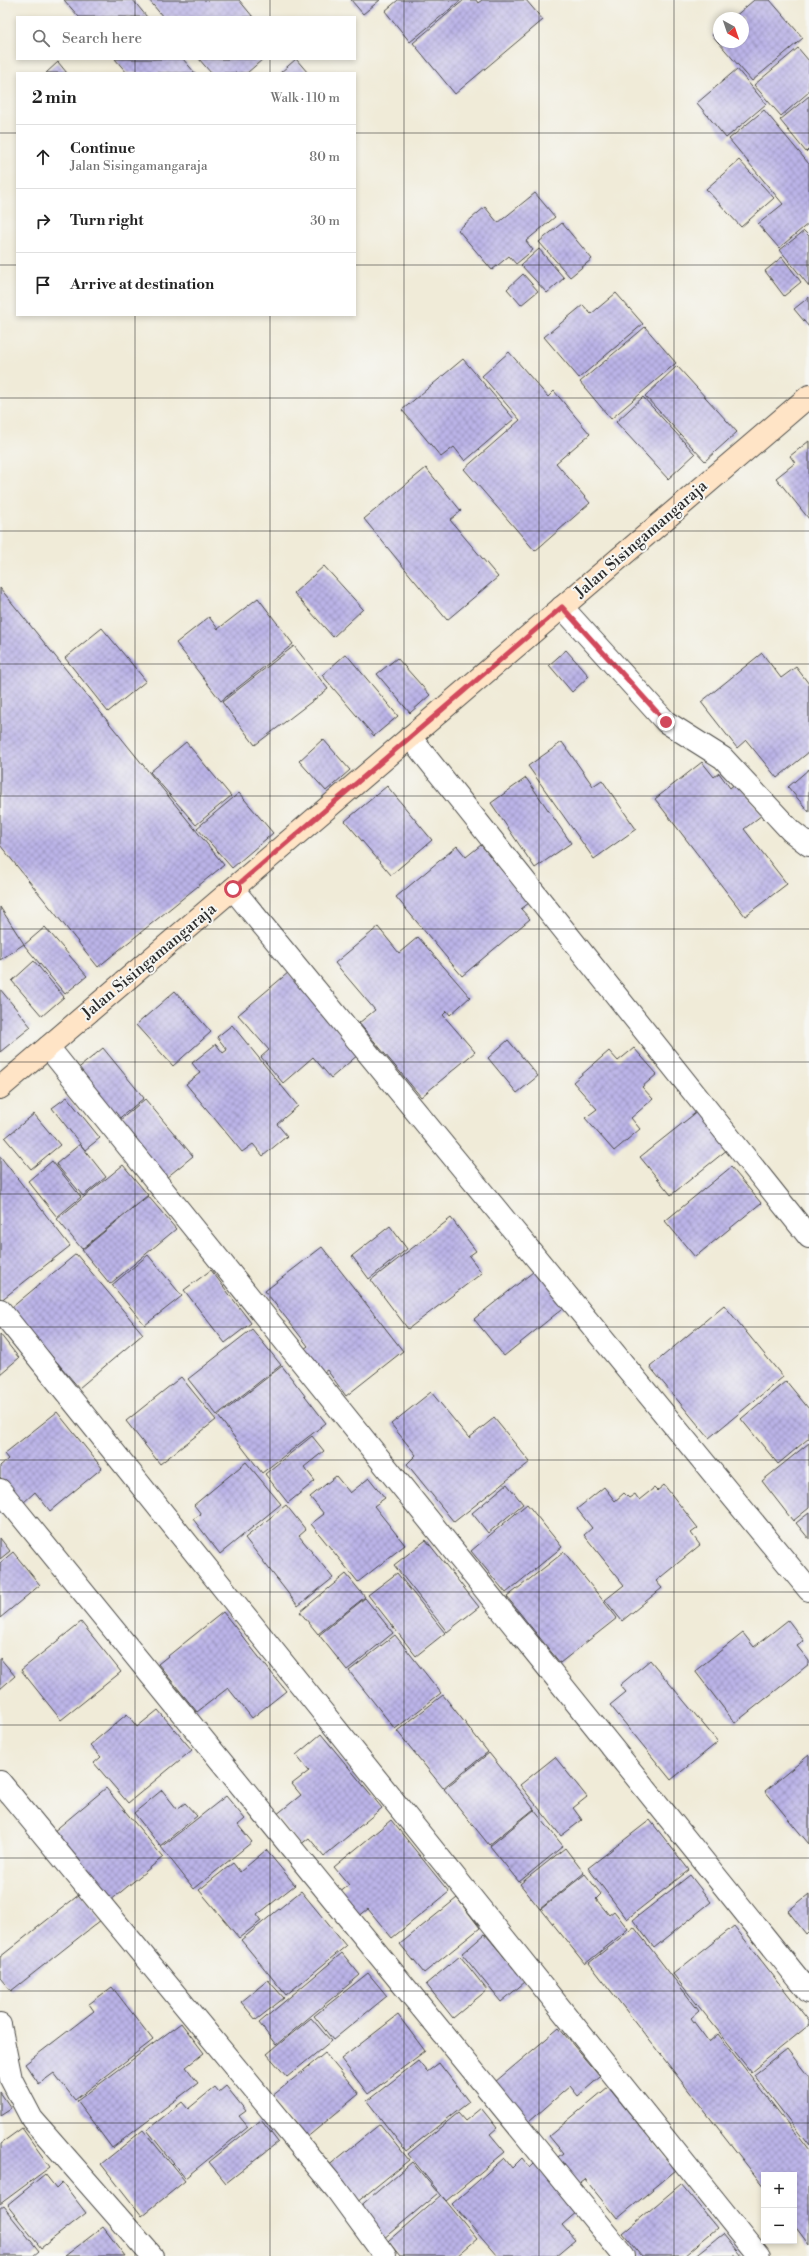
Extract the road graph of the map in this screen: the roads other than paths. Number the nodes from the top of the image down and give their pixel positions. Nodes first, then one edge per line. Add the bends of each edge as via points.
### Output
1 (809, 396) edge
2 (562, 607) junction
3 (410, 737) junction
4 (809, 845) edge
5 (233, 889) junction
6 (48, 1047) junction
7 (3, 1079) edge
8 (809, 1237) edge
9 (0, 1310) edge
10 (0, 1490) edge
11 (809, 1590) edge
12 (0, 1782) edge
13 (809, 1992) edge
14 (0, 2025) edge
15 (152, 2256) edge
16 (385, 2256) edge
17 (624, 2256) edge
18 (759, 2256) edge

1 - 2 street, Jalan Sisingamangaraja
2 - 3 street, Jalan Sisingamangaraja
2 - 4 street via 666,722 723,758 791,830
3 - 5 street, Jalan Sisingamangaraja
3 - 8 street
5 - 6 street, Jalan Sisingamangaraja
5 - 11 street
6 - 7 street, Jalan Sisingamangaraja
6 - 13 street
9 - 18 street
10 - 17 street
12 - 16 street via 336,2189
14 - 15 street via 11,2079 32,2119

